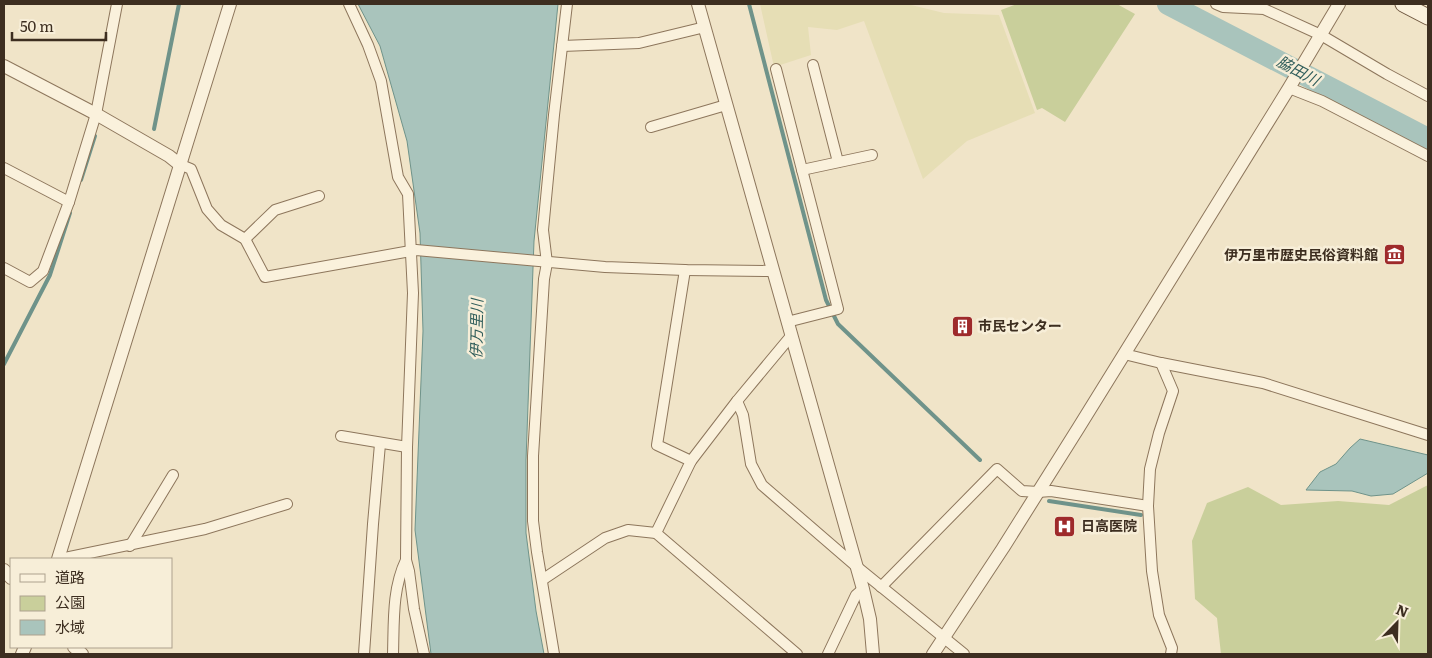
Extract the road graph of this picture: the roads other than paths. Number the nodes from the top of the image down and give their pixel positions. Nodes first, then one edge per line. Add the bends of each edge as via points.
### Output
1 (117, 4) edge
2 (230, 4) edge
3 (348, 4) edge
4 (567, 4) edge
5 (698, 4) edge
6 (1216, 4) edge
7 (1338, 4) edge
8 (1403, 4) edge
9 (1428, 17) edge
10 (705, 27) junction
11 (1321, 35) junction
12 (562, 46) junction
13 (813, 65) dead end
14 (4, 66) edge
15 (776, 69) dead end
16 (1289, 88) junction
17 (1428, 96) edge
18 (726, 105) junction
19 (96, 114) junction
20 (651, 127) dead end
21 (872, 155) dead end
22 (1428, 156) edge
23 (838, 162) junction
24 (179, 164) junction
25 (4, 168) edge
26 (802, 170) junction
27 (320, 196) dead end
28 (69, 202) junction
29 (245, 239) junction
30 (413, 251) junction
31 (543, 262) junction
32 (4, 268) edge
33 (685, 270) junction
34 (772, 271) junction
35 (787, 322) junction
36 (791, 336) junction
37 (1124, 354) junction
38 (1161, 363) junction
39 (738, 401) junction
40 (1428, 434) edge
41 (341, 436) dead end
42 (380, 444) junction
43 (407, 448) junction
44 (691, 461) junction
45 (173, 475) dead end
46 (1038, 492) junction
47 (287, 504) dead end
48 (1148, 506) junction
49 (656, 534) junction
50 (130, 546) junction
51 (59, 558) edge
52 (64, 558) edge
53 (406, 560) junction
54 (857, 567) junction
55 (542, 580) junction
56 (881, 587) junction
57 (863, 590) junction
58 (944, 637) junction
59 (364, 654) edge
60 (393, 654) edge
61 (424, 654) edge
62 (554, 654) edge
63 (797, 654) edge
64 (828, 654) edge
65 (872, 654) edge
66 (933, 654) edge
67 (964, 654) edge
68 (1171, 654) edge

1 - 19 street
2 - 24 street
3 - 30 street via 381,81 398,177 408,194
4 - 12 street
5 - 10 street
6 - 11 street via 1264,9
7 - 11 street
8 - 9 main road
10 - 12 street via 639,43
10 - 18 street
11 - 16 street
11 - 17 street
12 - 31 street via 543,230
13 - 23 street
14 - 19 street
15 - 26 street
16 - 22 street via 1322,101
16 - 37 street
18 - 20 street
18 - 34 street
19 - 24 street
19 - 28 street
21 - 23 street
23 - 26 street
24 - 29 street via 191,170 207,209 221,225
24 - 51 street
25 - 28 street
26 - 35 street via 838,309
27 - 29 street via 275,210
28 - 32 street via 43,272 30,282
29 - 30 street via 265,277
30 - 31 street
30 - 43 street
31 - 33 street
31 - 55 street via 533,456 533,521
33 - 34 street
33 - 44 street via 657,445
34 - 35 street
35 - 36 street
36 - 39 street
36 - 54 street
37 - 38 street
37 - 46 street
38 - 40 street via 1263,383
38 - 48 street via 1173,391 1150,469
39 - 44 street
39 - 54 street via 744,415 751,464 762,485
41 - 42 street
42 - 43 street
42 - 59 street
43 - 53 street
44 - 49 street
45 - 50 street
46 - 48 street via 1051,491
46 - 56 street via 1022,490 997,469
46 - 58 street
47 - 50 street via 205,529
48 - 68 street via 1152,571 1159,615 1172,648
49 - 55 street via 628,530 605,538
49 - 63 street
50 - 52 street
53 - 60 street via 399,574 394,607
53 - 61 street
54 - 56 street
54 - 57 street
55 - 62 street
56 - 58 street
57 - 64 street via 856,595
57 - 65 street via 870,619
58 - 66 street
58 - 67 street

